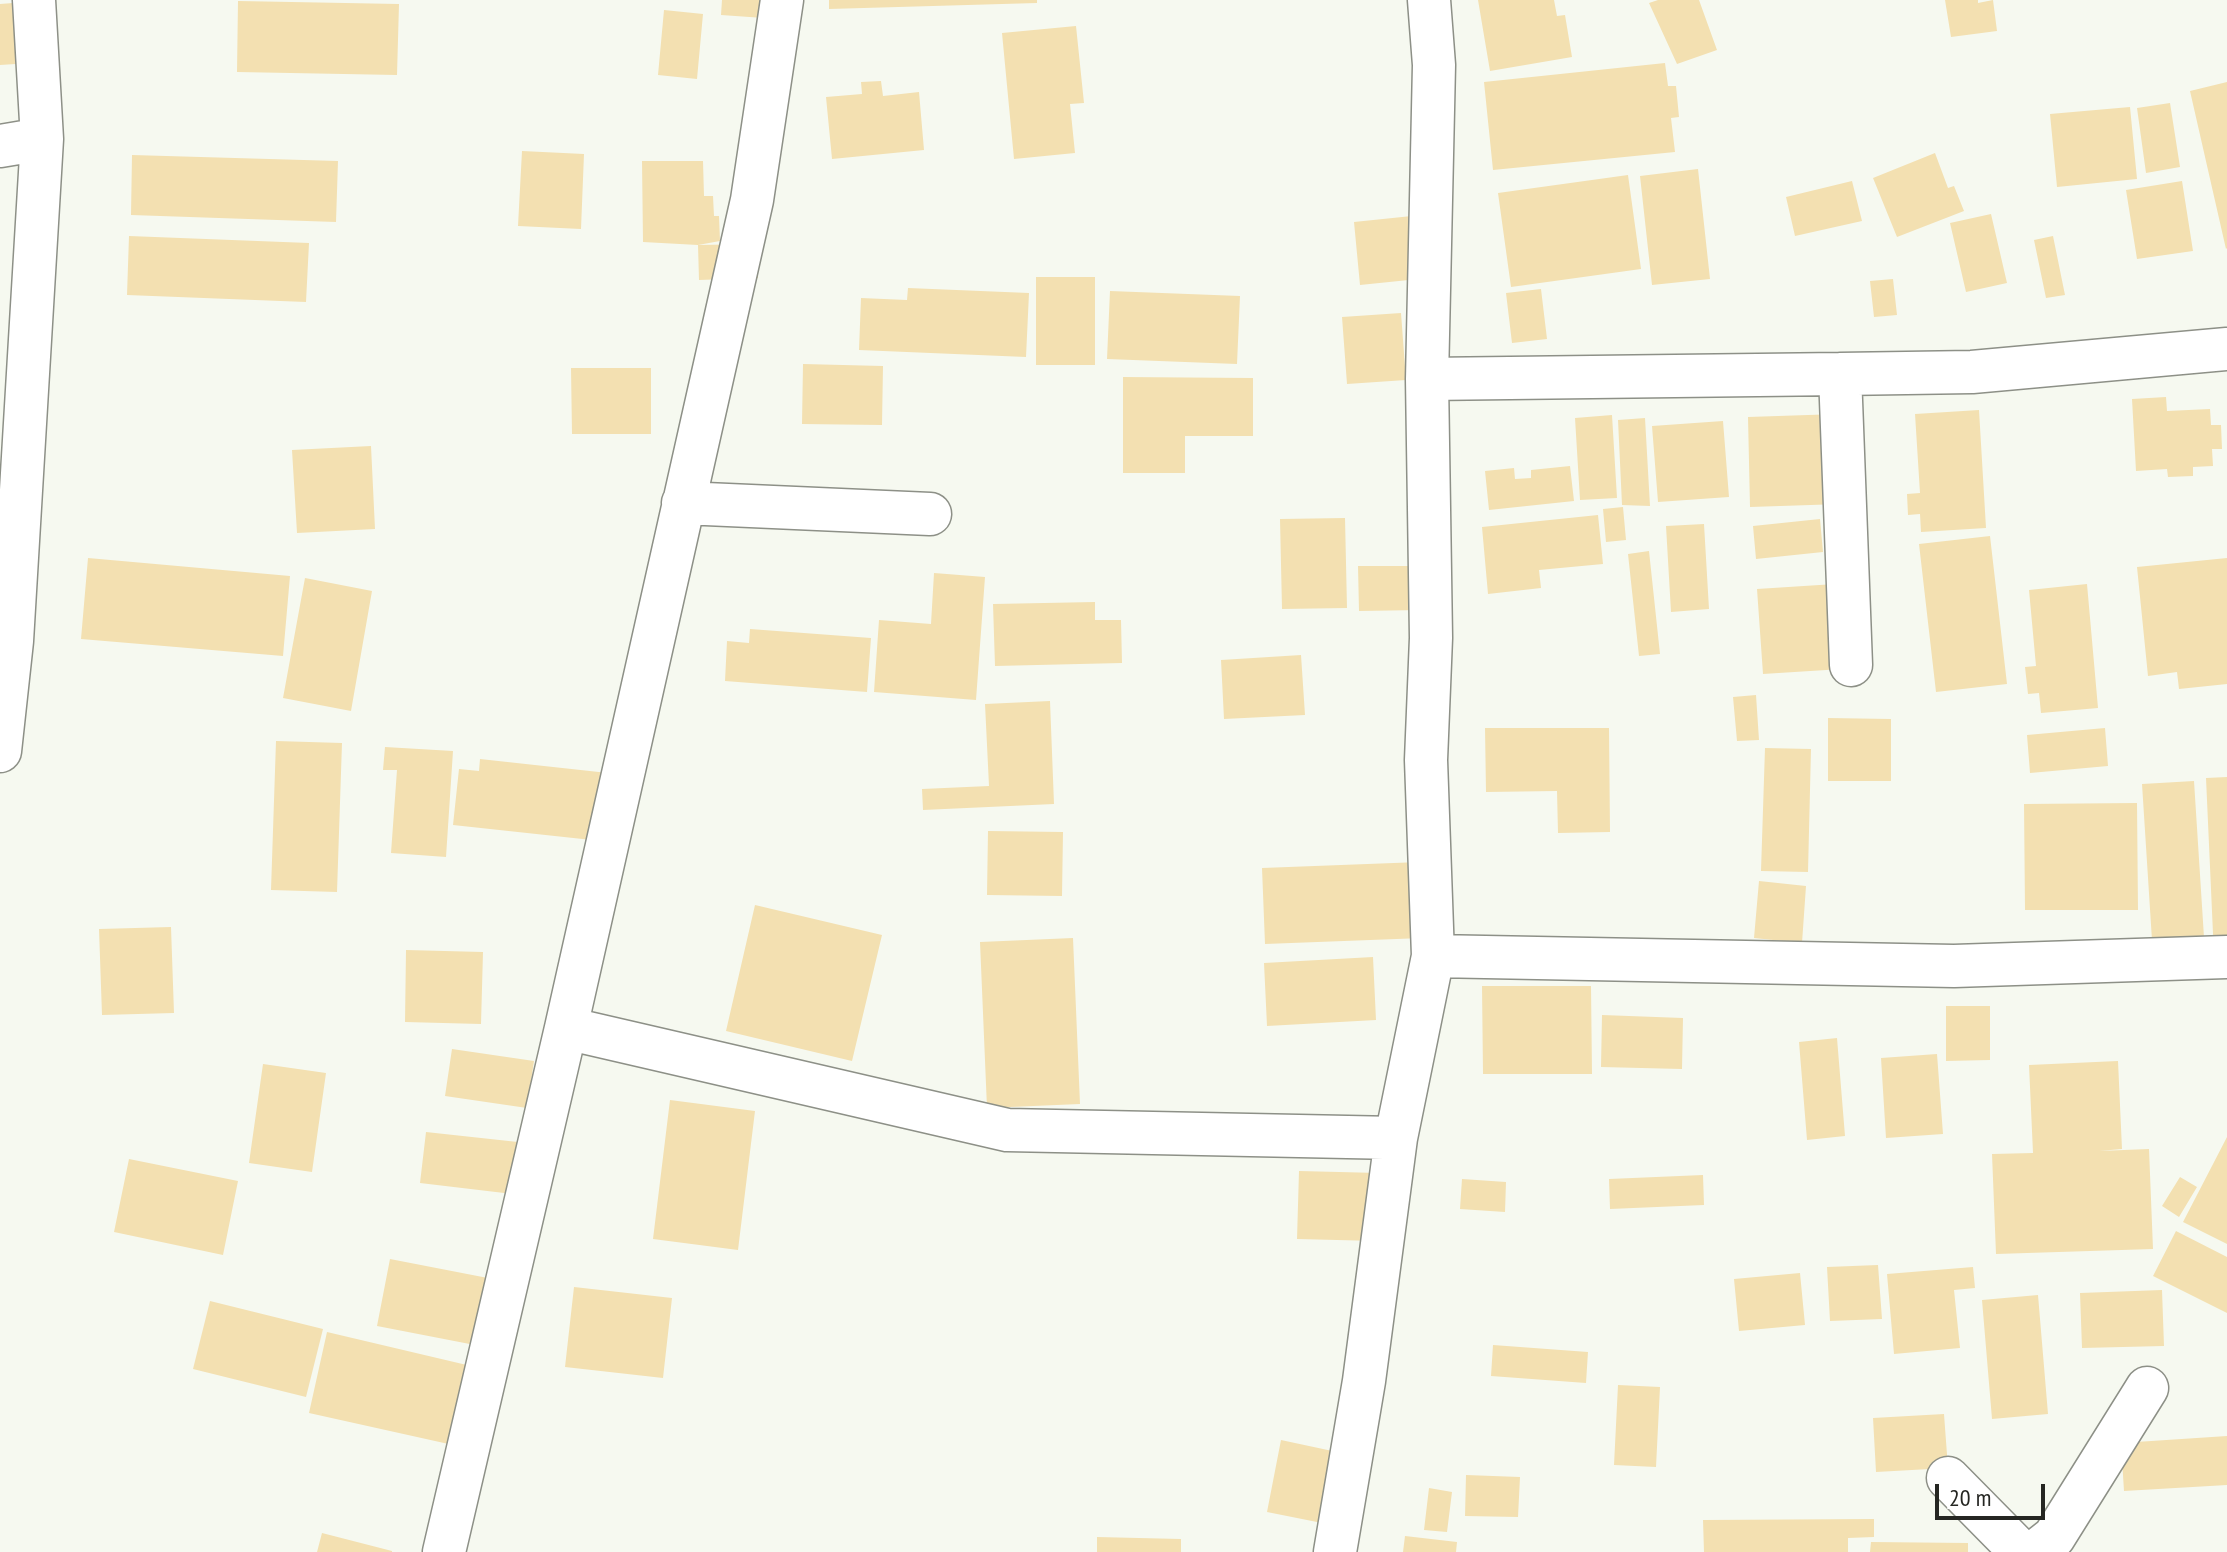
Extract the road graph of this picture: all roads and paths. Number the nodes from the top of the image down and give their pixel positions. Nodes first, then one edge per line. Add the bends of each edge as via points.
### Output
1 (34, 0) edge
2 (782, 0) edge
3 (1429, 0) edge
4 (42, 139) junction
5 (0, 146) edge
6 (2227, 349) edge
7 (1840, 374) junction
8 (1427, 379) junction
9 (683, 503) junction
10 (930, 514) dead end
11 (1851, 665) dead end
12 (0, 751) edge
13 (1433, 956) junction
14 (2227, 957) edge
15 (566, 1028) junction
16 (1396, 1138) junction
17 (2147, 1388) dead end
18 (1948, 1478) dead end
19 (444, 1552) edge
20 (1335, 1552) edge
21 (2021, 1552) edge
22 (2035, 1552) edge

1 - 4 street
2 - 9 street via 752,200
3 - 8 street via 1434,65
4 - 5 street
4 - 12 street via 12,641
6 - 7 street via 1972,372
7 - 8 street
7 - 11 street
8 - 13 street via 1431,638 1426,760
9 - 10 street
9 - 15 street
13 - 14 street via 1954,966
13 - 16 street
15 - 16 street via 1007,1130
15 - 19 street
16 - 20 street
17 - 22 street via 2054,1537
18 - 21 street

